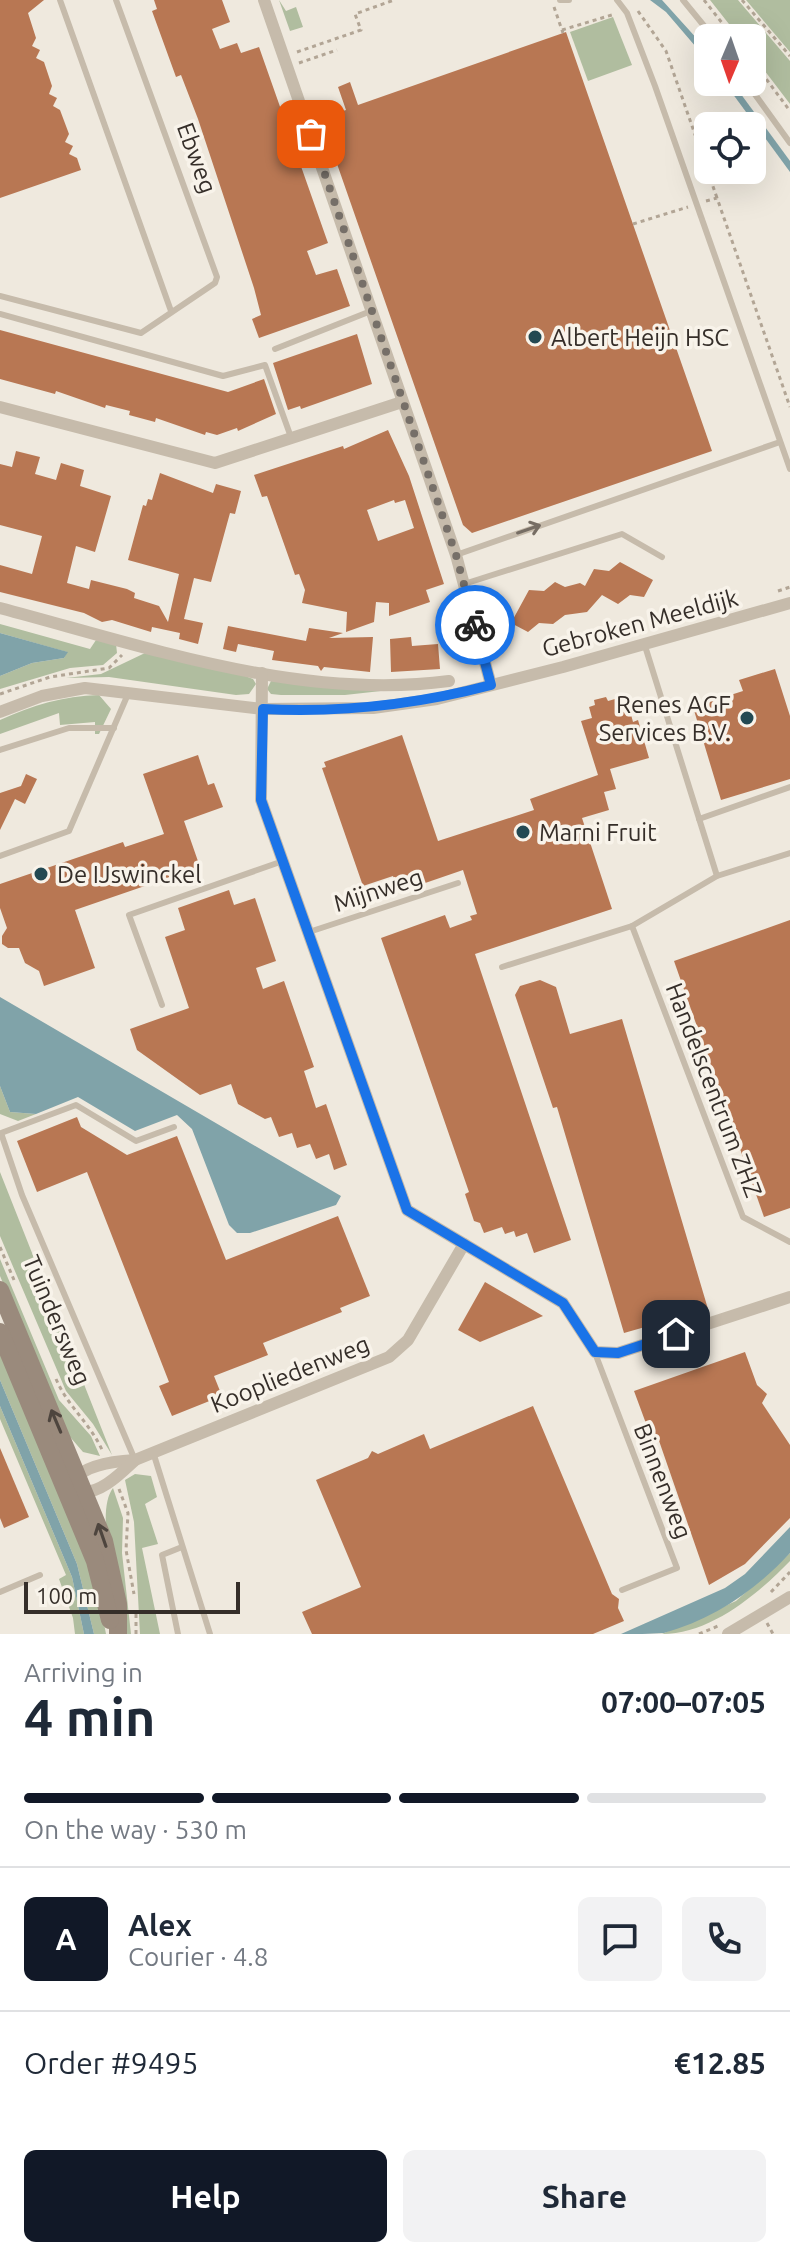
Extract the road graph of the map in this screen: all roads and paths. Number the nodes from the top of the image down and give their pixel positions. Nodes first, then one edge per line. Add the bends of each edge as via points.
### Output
1 (60, 0) edge
2 (116, 0) edge
3 (264, 0) edge
4 (394, 0) edge
5 (551, 0) edge
6 (560, 0) edge
7 (569, 0) edge
8 (617, 0) edge
9 (683, 0) edge
10 (704, 0) edge
11 (742, 0) edge
12 (703, 24) edge
13 (723, 24) edge
14 (563, 33) dead end
15 (337, 50) dead end
16 (297, 52) dead end
17 (790, 56) edge
18 (288, 67) junction
19 (766, 79) edge
20 (756, 96) edge
21 (790, 111) edge
22 (790, 143) edge
23 (0, 296) edge
24 (171, 311) junction
25 (371, 311) junction
26 (0, 314) edge
27 (275, 349) dead end
28 (402, 402) junction
29 (0, 407) edge
30 (292, 440) junction
31 (780, 442) junction
32 (790, 469) edge
33 (456, 555) junction
34 (662, 557) dead end
35 (464, 584) junction
36 (790, 603) edge
37 (0, 608) edge
38 (133, 643) junction
39 (645, 646) junction
40 (262, 673) junction
41 (449, 681) dead end
42 (491, 685) junction
43 (130, 691) junction
44 (0, 694) edge
45 (263, 709) junction
46 (0, 712) edge
47 (114, 728) junction
48 (0, 750) edge
49 (790, 787) edge
50 (699, 819) junction
51 (790, 853) edge
52 (0, 856) edge
53 (283, 861) junction
54 (717, 876) junction
55 (458, 883) dead end
56 (632, 926) junction
57 (309, 932) junction
58 (502, 967) dead end
59 (162, 1005) dead end
60 (174, 1127) dead end
61 (790, 1242) edge
62 (464, 1244) junction
63 (0, 1247) edge
64 (9, 1289) edge
65 (790, 1297) edge
66 (0, 1332) edge
67 (595, 1352) junction
68 (52, 1370) dead end
69 (153, 1452) junction
70 (135, 1460) junction
71 (108, 1463) junction
72 (79, 1473) junction
73 (114, 1479) junction
74 (67, 1490) junction
75 (87, 1493) junction
76 (182, 1547) junction
77 (40, 1575) dead end
78 (622, 1590) dead end
79 (0, 1592) edge
80 (134, 1597) dead end
81 (790, 1597) edge
82 (135, 1610) dead end
83 (116, 1634) edge
84 (136, 1634) edge
85 (178, 1634) edge
86 (210, 1634) edge
87 (728, 1634) edge

1 - 24 lane
2 - 24 lane, Ebweg via 217,277
3 - 18 street
4 - 16 path via 355,14 361,30
5 - 14 path
6 - 7 lane
8 - 31 lane via 655,86
9 - 12 lane
10 - 13 path
11 - 17 path
15 - 18 path
18 - 25 street
19 - 21 path
20 - 22 lane
23 - 24 lane, Ebweg via 141,333
25 - 27 lane
25 - 28 street
26 - 30 lane via 223,376 265,365
28 - 30 street
28 - 33 street
29 - 30 street via 215,463
31 - 32 lane
33 -> 31 lane
33 - 35 street
34 - 35 lane via 622,534
35 - 42 street
36 - 39 street, Gebroken Meeldijk
37 - 38 street
38 - 40 street
38 - 44 path via 109,668 50,677
39 - 42 street, Gebroken Meeldijk
39 - 50 lane
40 - 41 street via 345,686
40 - 45 street
42 - 45 street, Gebroken Meeldijk via 373,708
43 - 45 street, Gebroken Meeldijk
43 - 46 street, Gebroken Meeldijk via 60,692
43 - 47 lane
45 - 53 street via 261,800
47 - 48 lane via 69,728
47 - 52 lane via 69,831
49 - 50 lane
50 - 54 lane
51 - 54 lane
53 - 57 street
53 - 59 lane via 129,915
54 - 56 lane
55 - 57 lane, Mijnweg
56 - 58 lane
56 - 61 lane, Handelscentrum ZHZ via 743,1217
57 - 62 street via 407,1210
60 - 70 lane via 136,1141 76,1105 1,1133 22,1195
62 - 67 street via 563,1303
62 - 69 street, Koopliedenweg via 408,1340 389,1357
63 - 64 path, Tuindersweg
72 -> 64 main road, Tuindersweg
65 - 67 street via 618,1353
66 - 74 main road, Tuindersweg
67 - 78 lane, Binnenweg via 677,1568
68 - 71 path, Tuindersweg via 67,1403 94,1432
69 - 70 street, Koopliedenweg
69 - 76 lane
70 - 71 street, Koopliedenweg
70 - 73 street, Koopliedenweg
71 - 72 street, Koopliedenweg
72 - 74 street
72 - 75 main road, Tuindersweg
73 - 75 street, Koopliedenweg
73 - 80 path via 128,1513 126,1550
74 - 75 street
74 - 83 main road, Tuindersweg
83 -> 75 main road, Tuindersweg via 118,1604 111,1566
76 - 85 lane via 162,1555
76 - 86 lane
77 - 79 lane
81 - 87 street
82 - 84 path

